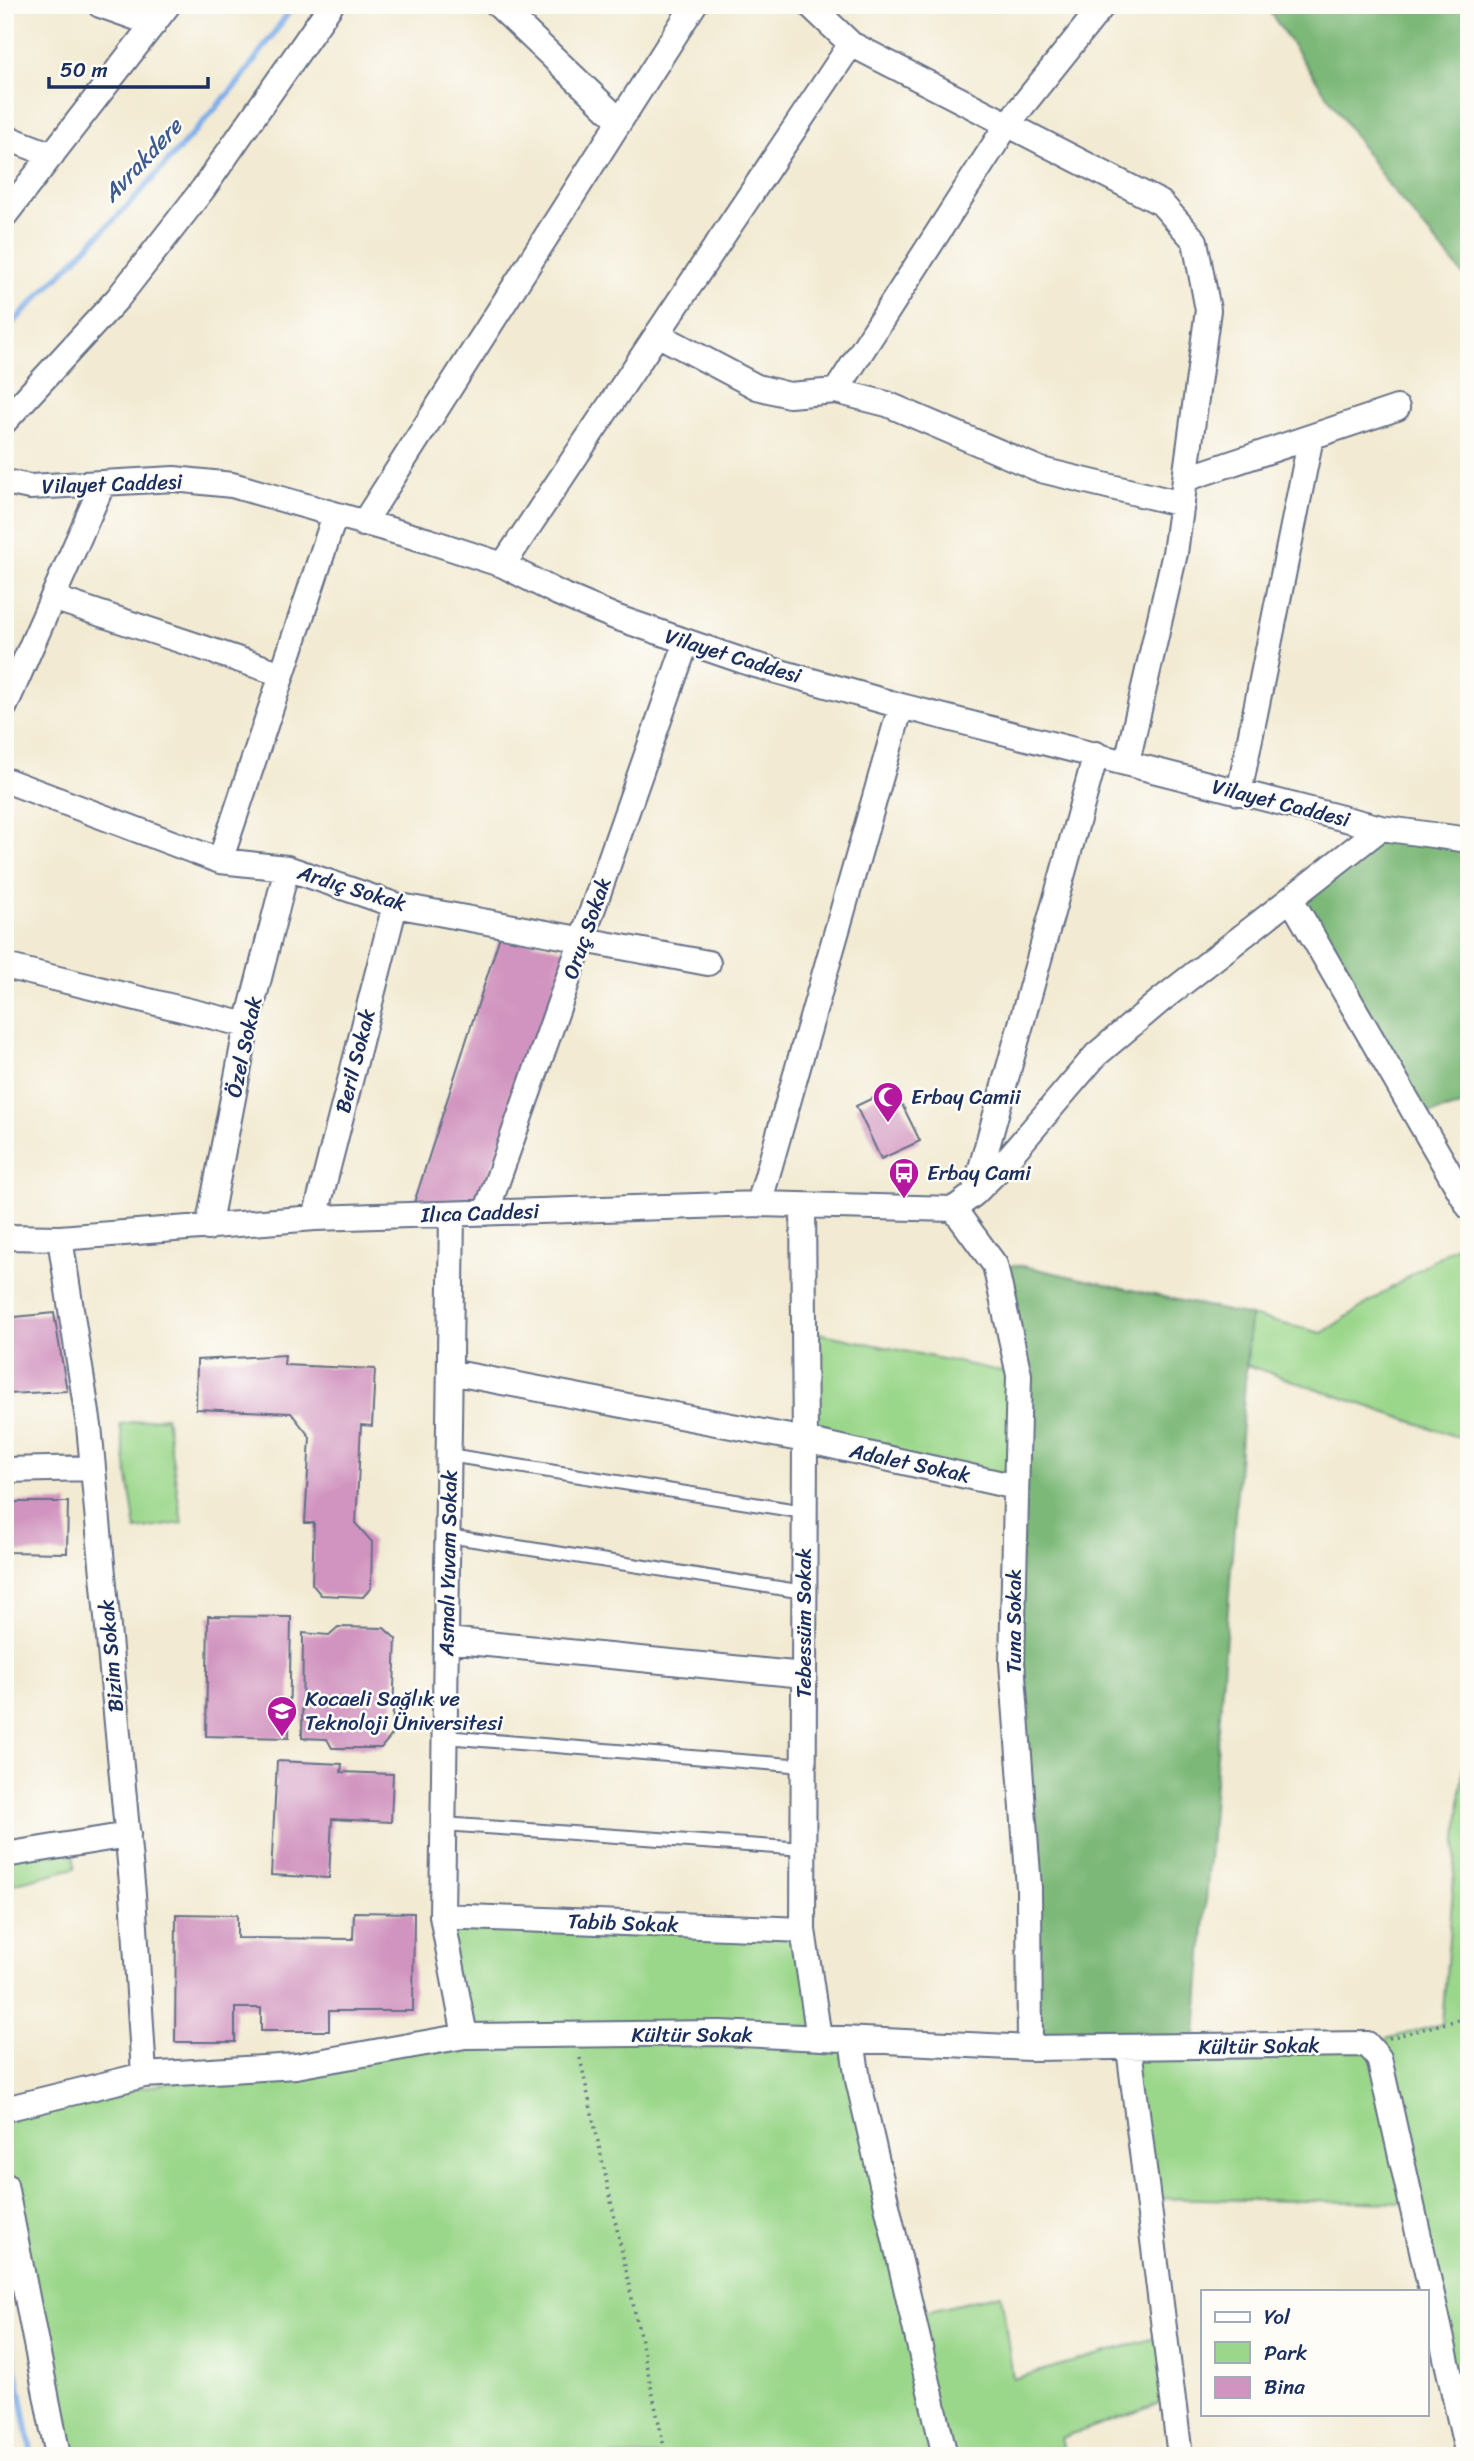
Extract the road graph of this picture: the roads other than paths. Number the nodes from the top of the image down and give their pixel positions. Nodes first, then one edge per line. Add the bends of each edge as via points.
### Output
1 (100, 5) edge
2 (331, 5) edge
3 (498, 5) edge
4 (694, 5) edge
5 (810, 5) edge
6 (1103, 5) edge
7 (161, 14) edge
8 (851, 44) junction
9 (620, 121) junction
10 (1007, 125) junction
11 (5, 138) edge
12 (52, 155) junction
13 (5, 215) edge
14 (657, 334) junction
15 (836, 391) junction
16 (1397, 408) dead end
17 (5, 421) edge
18 (1311, 437) junction
19 (1185, 479) junction
20 (5, 482) edge
21 (103, 483) junction
22 (1182, 504) junction
23 (335, 515) junction
24 (363, 524) junction
25 (503, 565) junction
26 (53, 598) junction
27 (686, 643) junction
28 (282, 674) junction
29 (5, 706) edge
30 (901, 706) junction
31 (1096, 754) junction
32 (1126, 762) junction
33 (5, 780) edge
34 (1239, 793) junction
35 (1381, 828) junction
36 (1469, 841) edge
37 (220, 862) junction
38 (287, 868) junction
39 (1291, 899) junction
40 (395, 905) junction
41 (583, 940) junction
42 (708, 963) dead end
43 (5, 966) edge
44 (247, 1025) junction
45 (964, 1202) junction
46 (759, 1204) junction
47 (803, 1206) junction
48 (1469, 1208) edge
49 (486, 1213) junction
50 (452, 1214) junction
51 (315, 1218) junction
52 (208, 1228) junction
53 (5, 1237) edge
54 (60, 1237) junction
55 (450, 1372) junction
56 (805, 1440) junction
57 (449, 1455) junction
58 (93, 1468) junction
59 (5, 1470) edge
60 (1016, 1487) junction
61 (804, 1512) junction
62 (448, 1536) junction
63 (804, 1592) junction
64 (447, 1640) junction
65 (804, 1675) junction
66 (446, 1737) junction
67 (804, 1766) junction
68 (443, 1824) junction
69 (128, 1835) junction
70 (804, 1849) junction
71 (5, 1855) edge
72 (442, 1916) junction
73 (803, 1930) junction
74 (466, 2036) junction
75 (818, 2038) junction
76 (852, 2040) junction
77 (1030, 2048) junction
78 (1129, 2048) junction
79 (144, 2076) junction
80 (5, 2109) edge
81 (5, 2186) edge
82 (58, 2456) edge
83 (945, 2456) edge
84 (1180, 2456) edge
85 (1468, 2456) edge

1 - 7 street
2 - 17 street via 203,189 118,298
3 - 9 street
4 - 9 street
5 - 8 street
6 - 10 street
7 - 12 street
8 - 10 street
8 - 14 street
9 - 24 street
10 - 15 street
10 - 19 street via 1161,203 1195,241 1208,310
11 - 12 street
12 - 13 street
14 - 15 street via 757,387 789,395
14 - 25 street
15 - 22 street via 887,404 1041,470
16 - 18 street
18 - 19 street
18 - 34 street
19 - 22 street
20 - 21 street, Vilayet Caddesi via 30,487
21 - 23 street, Vilayet Caddesi via 174,479 232,485
21 - 26 street
22 - 32 street via 1175,553
23 - 24 street, Vilayet Caddesi
23 - 28 street
24 - 25 street, Vilayet Caddesi
25 - 27 street, Vilayet Caddesi via 558,593
26 - 28 street
26 - 29 street
27 - 30 street, Vilayet Caddesi
27 - 41 street, Oruç Sokak
28 - 37 street
30 - 31 street, Vilayet Caddesi
30 - 46 street
31 - 32 street, Vilayet Caddesi
31 - 45 street
32 - 34 street, Vilayet Caddesi
33 - 37 street, Ardıç Sokak
34 - 35 street, Vilayet Caddesi
35 - 36 street, Vilayet Caddesi
35 - 39 street
37 - 38 street, Ardıç Sokak
38 - 40 street, Ardıç Sokak
38 - 44 street, Özel Sokak
39 - 45 street via 1096,1055 998,1170
39 - 48 street
40 - 41 street, Ardıç Sokak
40 - 51 street, Beril Sokak
41 - 42 street, Ardıç Sokak
41 - 49 street, Oruç Sokak
43 - 44 street
44 - 52 street, Özel Sokak
45 - 47 street, Ilıca Caddesi
45 - 60 street, Tuna Sokak via 995,1265 1019,1375
46 - 47 street, Ilıca Caddesi
46 - 49 street, Ilıca Caddesi
47 - 56 street, Tebessüm Sokak
49 - 50 street, Ilıca Caddesi
50 - 51 street, Ilıca Caddesi
50 - 55 street, Asmalı Yuvam Sokak
51 - 52 street, Ilıca Caddesi
52 - 54 street, Ilıca Caddesi
53 - 54 street, Ilıca Caddesi
54 - 58 street, Bizim Sokak
55 - 56 street, Adalet Sokak
55 - 57 street, Asmalı Yuvam Sokak
56 - 60 street, Adalet Sokak
56 - 61 street, Tebessüm Sokak
57 - 61 lane
57 - 62 street, Asmalı Yuvam Sokak
58 - 59 street
58 - 69 street, Bizim Sokak
60 - 77 street, Tuna Sokak via 1012,1662 1029,1888
61 - 63 street, Tebessüm Sokak
62 - 63 lane
62 - 64 street, Asmalı Yuvam Sokak
63 - 65 street, Tebessüm Sokak
64 - 65 street
64 - 66 street, Asmalı Yuvam Sokak
65 - 67 street, Tebessüm Sokak
66 - 67 lane
66 - 68 street, Asmalı Yuvam Sokak
67 - 70 street, Tebessüm Sokak
68 - 70 lane
68 - 72 street, Asmalı Yuvam Sokak
69 - 71 street
69 - 79 street, Bizim Sokak
70 - 73 street, Tebessüm Sokak
72 - 73 street, Tabib Sokak
72 - 74 street, Asmalı Yuvam Sokak
73 - 75 street, Tebessüm Sokak
74 - 75 street, Kültür Sokak
74 - 79 street, Kültür Sokak via 296,2066
75 - 76 street, Kültür Sokak
76 - 77 street, Kültür Sokak
76 - 83 street
77 - 78 street, Kültür Sokak
78 - 84 street
78 - 85 street, Kültür Sokak via 1373,2051
79 - 80 street, Kültür Sokak
81 - 82 street

